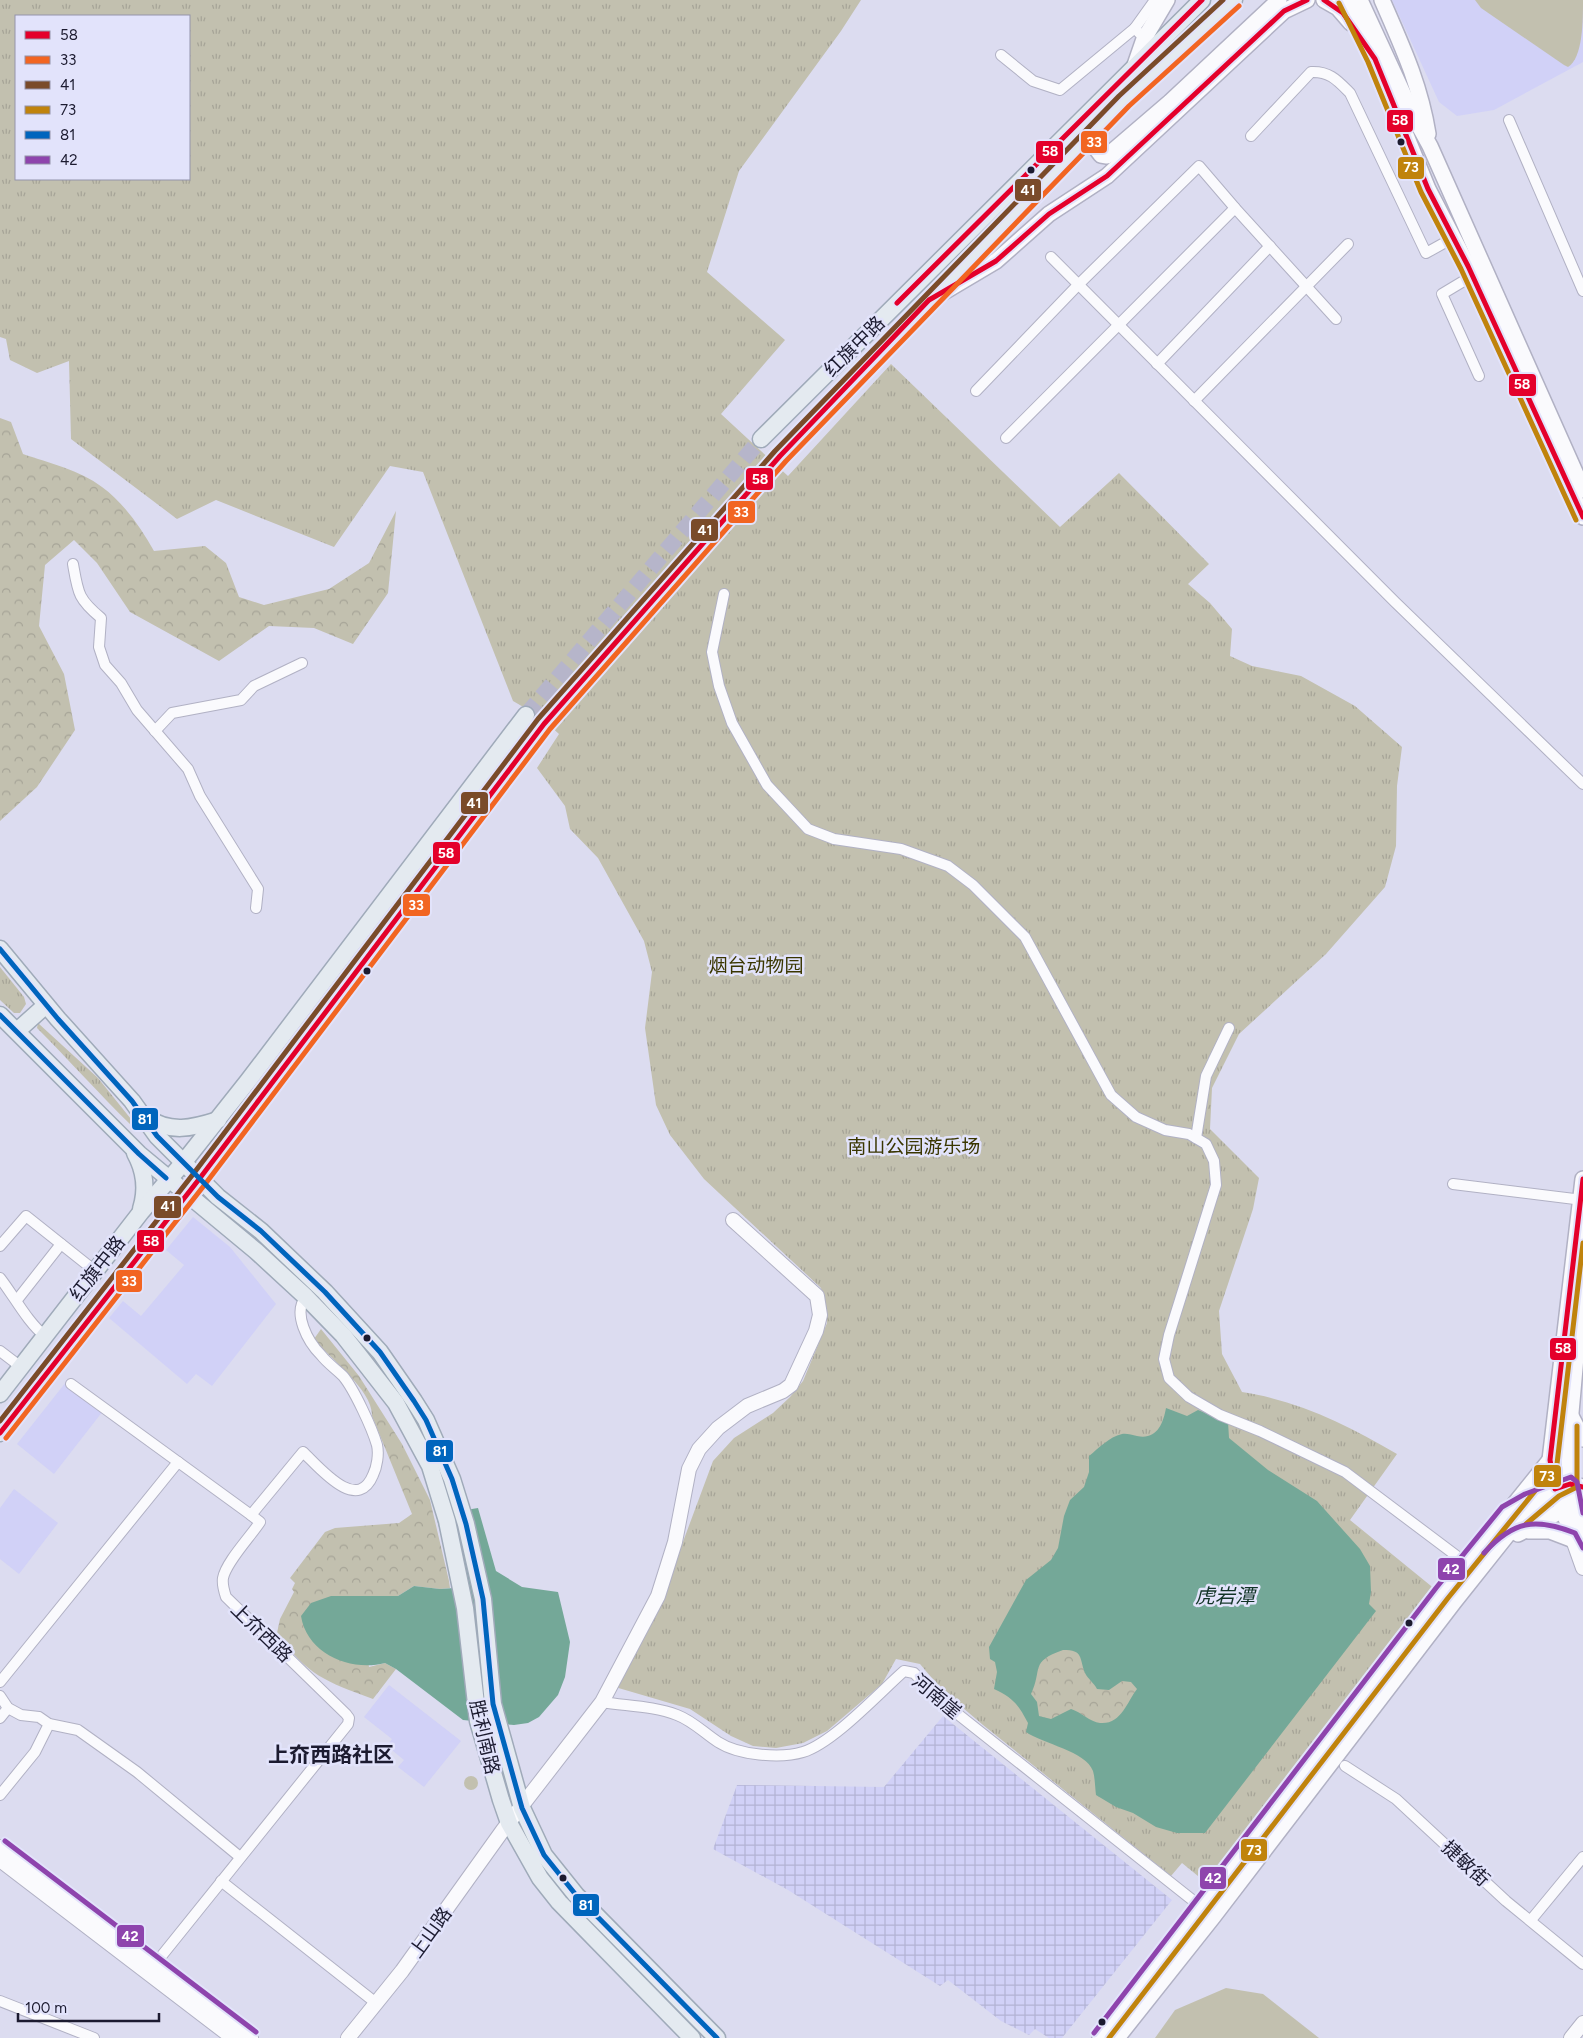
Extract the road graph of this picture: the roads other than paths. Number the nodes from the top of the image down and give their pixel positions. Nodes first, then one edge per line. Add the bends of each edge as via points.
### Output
1 (1155, 0) edge
2 (1167, 0) edge
3 (1202, 0) edge
4 (1234, 0) edge
5 (1279, 0) edge
6 (1307, 0) edge
7 (1324, 0) edge
8 (1346, 0) edge
9 (1360, 0) edge
10 (1382, 0) edge
11 (1140, 34) junction
12 (1001, 55) dead end
13 (1375, 59) junction
14 (1135, 65) junction
15 (1124, 101) junction
16 (1509, 120) dead end
17 (1251, 136) dead end
18 (1430, 146) junction
19 (1235, 208) junction
20 (1453, 238) junction
21 (1348, 244) dead end
22 (1270, 246) junction
23 (1051, 257) dead end
24 (1470, 271) junction
25 (1078, 285) junction
26 (1306, 285) junction
27 (1583, 291) edge
28 (930, 300) junction
29 (1336, 319) dead end
30 (1118, 325) junction
31 (1157, 364) junction
32 (1479, 376) dead end
33 (976, 391) dead end
34 (1194, 401) junction
35 (1006, 438) dead end
36 (761, 439) tunnel mouth
37 (780, 456) tunnel mouth
38 (1583, 490) edge
39 (1583, 517) edge
40 (73, 564) dead end
41 (724, 594) dead end
42 (302, 663) dead end
43 (526, 715) tunnel mouth
44 (544, 724) tunnel mouth
45 (155, 731) junction
46 (1583, 784) edge
47 (256, 908) dead end
48 (0, 949) edge
49 (46, 1005) junction
50 (0, 1015) edge
51 (1228, 1028) dead end
52 (16, 1031) junction
53 (141, 1113) junction
54 (218, 1120) junction
55 (1196, 1138) junction
56 (128, 1143) junction
57 (183, 1162) junction
58 (200, 1178) junction
59 (168, 1179) junction
60 (1583, 1179) edge
61 (1454, 1184) dead end
62 (187, 1194) junction
63 (1582, 1200) edge
64 (141, 1212) junction
65 (733, 1220) dead end
66 (61, 1244) junction
67 (0, 1246) edge
68 (95, 1271) junction
69 (0, 1278) edge
70 (1583, 1279) edge
71 (306, 1297) junction
72 (17, 1300) junction
73 (45, 1336) junction
74 (0, 1351) edge
75 (21, 1367) junction
76 (71, 1384) dead end
77 (0, 1394) edge
78 (1571, 1414) junction
79 (0, 1433) edge
80 (1583, 1439) edge
81 (1550, 1460) junction
82 (178, 1462) junction
83 (1577, 1486) edge
84 (1555, 1489) junction
85 (1572, 1507) edge
86 (1508, 1512) junction
87 (250, 1514) junction
88 (1518, 1534) junction
89 (1577, 1539) edge
90 (1503, 1542) junction
91 (1466, 1563) junction
92 (1583, 1568) edge
93 (0, 1682) edge
94 (0, 1696) edge
95 (602, 1702) junction
96 (8, 1708) junction
97 (0, 1718) edge
98 (48, 1724) junction
99 (1345, 1766) dead end
100 (0, 1795) edge
101 (520, 1801) junction
102 (509, 1823) junction
103 (0, 1847) edge
104 (240, 1857) junction
105 (1583, 1857) edge
106 (0, 1860) edge
107 (221, 1881) junction
108 (1208, 1912) junction
109 (1530, 1920) junction
110 (1583, 1964) edge
111 (150, 1969) junction
112 (0, 2001) edge
113 (376, 2004) junction
114 (1583, 2023) edge
115 (94, 2038) edge
116 (233, 2038) edge
117 (251, 2038) edge
118 (348, 2038) edge
119 (692, 2038) edge
120 (717, 2038) edge
121 (1100, 2038) edge
122 (1117, 2038) edge
123 (1571, 2038) edge

1 - 11 street
2 - 11 main road
3 - 14 main road, 红旗中路
4 - 15 main road, 红旗中路
5 - 15 main road via 1124,144 1110,155 1102,156 1095,147 1097,135
6 - 28 main road via 1284,11 1107,176 1049,214 996,261
7 - 13 main road via 1343,13
8 - 13 main road
9 - 18 main road
10 - 18 main road via 1409,60 1422,100
11 - 12 street via 1060,90 1033,81
11 - 14 main road
13 - 20 main road via 1428,188
14 - 36 main road, 红旗中路
15 - 28 main road, 红旗中路
16 - 27 street
17 - 20 street via 1311,72 1334,77 1350,93 1426,253
18 - 38 main road
19 - 22 street
19 - 25 street via 1199,166
19 - 30 street
20 - 24 main road
21 - 26 street
22 - 26 street
22 - 31 street
23 - 25 street
24 - 32 street via 1442,294
24 - 39 main road
25 - 30 street
25 - 33 street
26 - 29 street
26 - 34 street
28 - 37 main road, 红旗中路
30 - 31 street
30 - 35 street
31 - 34 street
34 - 46 street
40 - 45 street via 83,604 101,618 99,647 105,665
41 - 55 street via 712,652 719,686 732,723 767,784 808,829 834,839 901,849 948,866 973,885 1025,937 1111,1095 1136,1116 1165,1130
42 - 45 street via 254,686 241,700 172,713
43 - 54 main road, 红旗中路
44 - 58 main road, 红旗中路
45 - 47 street via 188,769 200,796 258,889
48 - 49 main road, 胜利南路
49 - 52 main road
49 - 53 main road, 胜利南路
50 - 52 main road, 胜利南路
51 - 55 street via 1206,1076
52 - 56 main road, 胜利南路
53 - 54 main road via 159,1125 179,1129
53 - 57 main road, 胜利南路 via 157,1136
54 - 57 main road, 红旗中路
55 - 91 street via 1206,1144 1214,1161 1216,1185 1168,1335 1164,1359 1169,1378 1189,1397 1220,1415 1344,1472
56 - 59 main road, 胜利南路
56 - 64 main road via 141,1164 144,1176
57 - 58 main road, 胜利南路
57 - 59 main road, 红旗中路
58 - 62 main road, 红旗中路
58 - 101 main road, 胜利南路 via 294,1261 355,1323 380,1352 426,1420 452,1479 466,1524 483,1599 493,1704
59 - 62 main road, 胜利南路
59 - 64 main road, 红旗中路
60 - 63 main road
61 - 63 street
62 - 71 main road, 胜利南路
62 - 79 main road, 红旗中路
63 - 81 main road
64 - 68 main road, 红旗中路
65 - 95 street, 上山路 via 815,1292 820,1302 816,1331 791,1385 747,1406 718,1428 700,1448 689,1469 675,1542 658,1596
66 - 67 street via 26,1216
66 - 68 street
66 - 72 street
68 - 73 main road, 红旗中路
69 - 72 street
70 - 78 main road
71 - 87 street via 300,1308 301,1321 320,1354 353,1390 377,1446 377,1463 373,1477 363,1489 354,1491 344,1489 303,1452
71 - 102 main road, 胜利南路 via 343,1335 396,1403 430,1466 447,1521 465,1608 478,1721
72 - 73 street via 34,1328
73 - 75 main road, 红旗中路
74 - 75 street
75 - 77 main road, 红旗中路
76 - 82 street
78 - 80 main road
78 - 83 main road via 1568,1446
81 - 84 main road
81 - 86 main road
82 - 87 street
82 - 93 street
83 - 84 main road
83 - 85 street
84 - 85 street
84 - 86 main road
84 - 90 main road via 1529,1510
85 - 88 main road
85 - 89 street
86 - 91 main road
87 - 104 street, 上夼西路 via 260,1522 223,1576 226,1597 349,1718 348,1724
88 - 89 main road via 1533,1530 1550,1531
88 - 90 main road
89 - 92 street
90 - 108 main road
91 - 108 main road
94 - 96 street
95 - 101 street, 上山路
95 - 108 street, 河南崖 via 676,1714 720,1743 777,1756 804,1752 827,1738 904,1671 914,1673 940,1700
96 - 97 street
96 - 98 street via 39,1717
98 - 100 street via 35,1752
98 - 104 street via 78,1730 136,1772
99 - 109 street, 捷敏街 via 1396,1799
101 - 102 street, 上山路
101 - 120 main road, 胜利南路 via 544,1855 576,1895
102 - 113 street, 上山路
102 - 119 main road via 540,1878 559,1902
103 - 111 street
104 - 107 street, 上夼西路
105 - 109 street
106 - 111 street
107 - 111 street, 上夼西路
107 - 113 street
108 - 121 main road
108 - 122 main road
109 - 110 street, 捷敏街
111 - 116 street
111 - 117 street
112 - 115 street
113 - 118 street, 上山路
114 - 123 street

